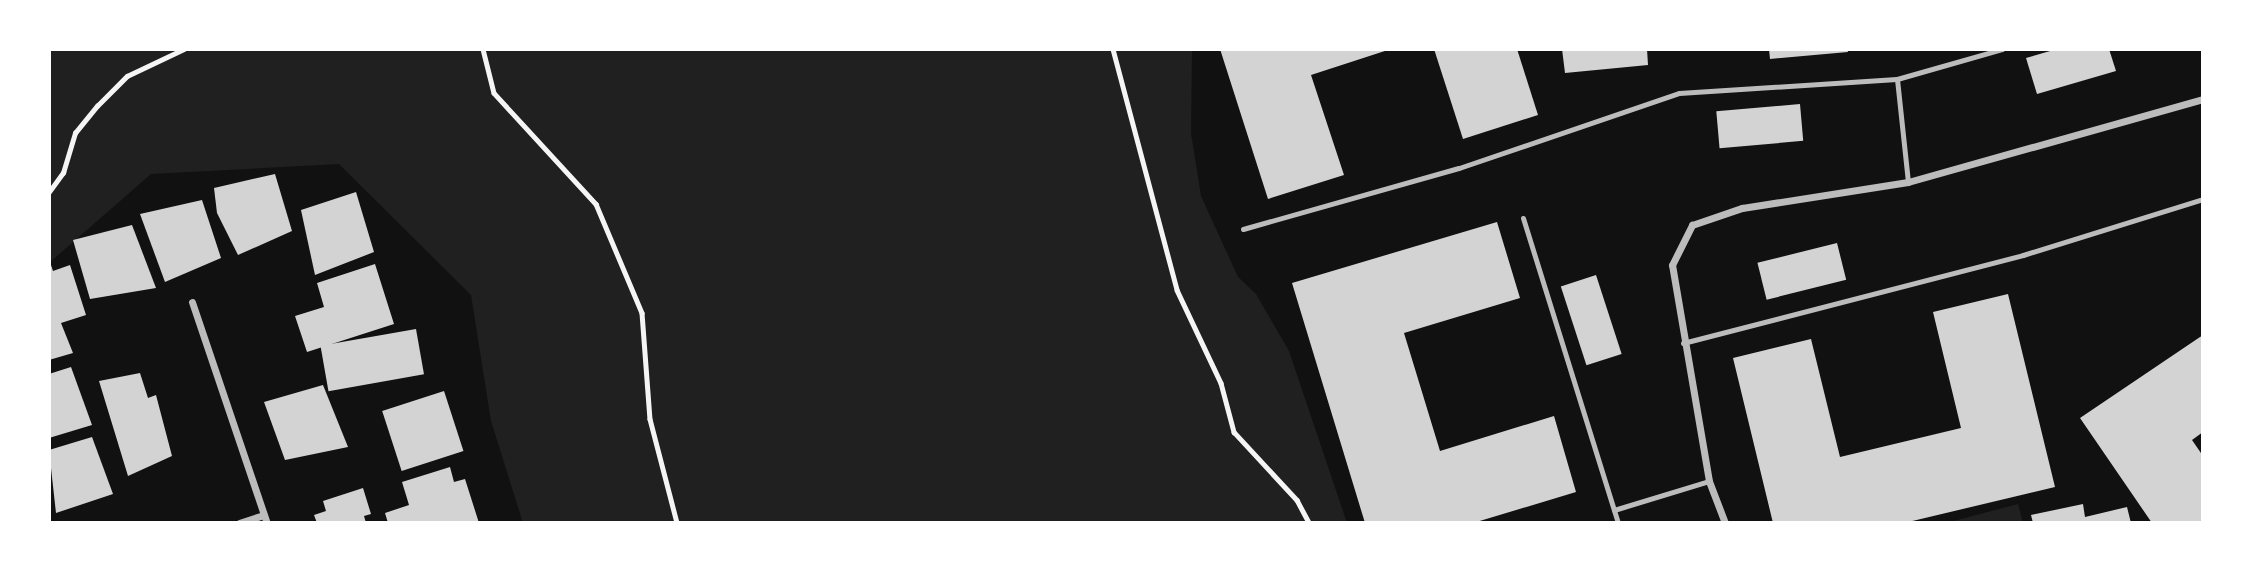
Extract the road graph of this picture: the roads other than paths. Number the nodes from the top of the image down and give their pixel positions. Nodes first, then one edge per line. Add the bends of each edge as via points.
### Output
1 (2002, 49) edge
2 (1898, 79) junction
3 (2203, 99) edge
4 (1908, 182) junction
5 (2203, 199) edge
6 (1523, 218) dead end
7 (1243, 229) dead end
8 (192, 302) dead end
9 (1682, 344) junction
10 (1709, 481) junction
11 (1614, 510) junction
12 (266, 519) edge
13 (239, 523) edge
14 (1618, 523) edge
15 (1725, 523) edge

1 - 2 lane
2 - 4 lane
2 - 7 lane via 1679,93 1459,168
3 - 4 street
4 - 9 street via 1742,208 1692,225 1672,265
5 - 9 lane via 2023,255
6 - 11 lane
8 - 12 street
9 - 10 street
10 - 11 lane
10 - 15 street
11 - 14 lane
12 - 13 street

